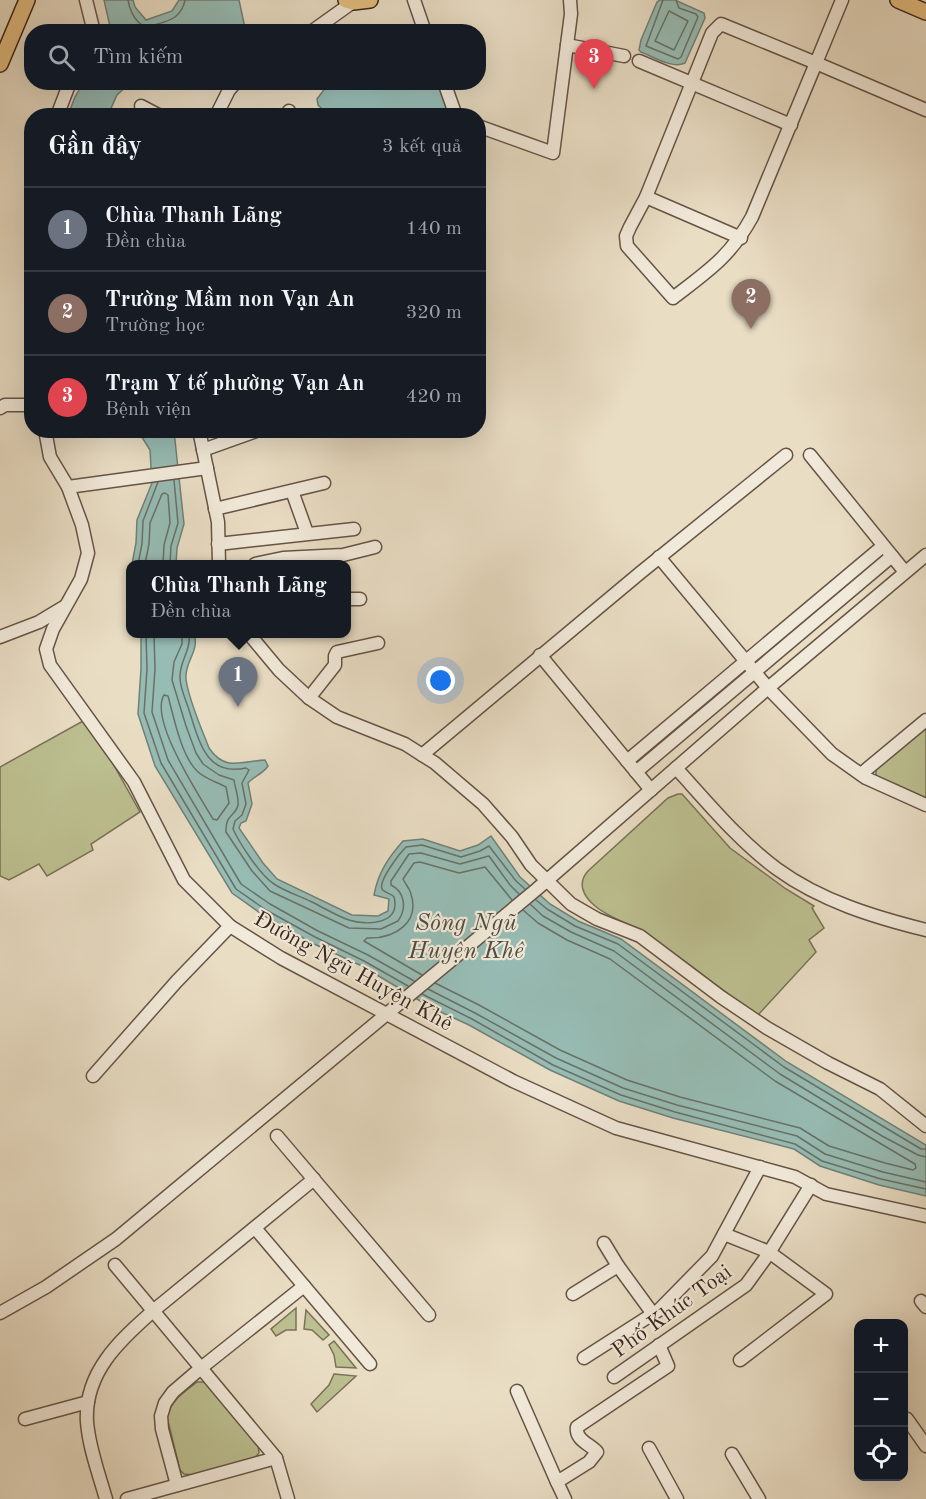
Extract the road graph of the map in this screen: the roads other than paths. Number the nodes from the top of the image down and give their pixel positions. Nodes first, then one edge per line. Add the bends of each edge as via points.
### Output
1 (27, 0) edge
2 (86, 0) edge
3 (370, 0) edge
4 (414, 0) edge
5 (570, 0) edge
6 (842, 0) edge
7 (898, 0) edge
8 (350, 1) edge
9 (926, 12) edge
10 (92, 24) edge
11 (321, 24) edge
12 (422, 24) edge
13 (567, 45) junction
14 (624, 56) dead end
15 (639, 60) dead end
16 (816, 63) junction
17 (0, 64) edge
18 (692, 82) junction
19 (67, 90) edge
20 (229, 90) edge
21 (447, 90) edge
22 (141, 106) dead end
23 (60, 108) edge
24 (145, 108) edge
25 (220, 108) edge
26 (453, 108) edge
27 (926, 110) edge
28 (791, 124) junction
29 (486, 129) edge
30 (646, 197) junction
31 (741, 238) junction
32 (24, 405) edge
33 (0, 408) edge
34 (46, 438) edge
35 (201, 438) edge
36 (236, 438) edge
37 (203, 450) junction
38 (786, 455) dead end
39 (810, 455) dead end
40 (202, 469) junction
41 (324, 483) dead end
42 (68, 487) junction
43 (292, 491) junction
44 (215, 509) junction
45 (354, 529) dead end
46 (307, 533) junction
47 (218, 544) junction
48 (375, 547) dead end
49 (888, 551) junction
50 (926, 555) edge
51 (659, 558) junction
52 (219, 560) edge
53 (274, 560) edge
54 (904, 572) junction
55 (351, 599) edge
56 (360, 599) dead end
57 (65, 606) junction
58 (0, 637) edge
59 (253, 638) edge
60 (378, 643) dead end
61 (540, 655) junction
62 (746, 661) junction
63 (755, 672) junction
64 (768, 688) junction
65 (309, 698) junction
66 (926, 720) edge
67 (422, 755) junction
68 (627, 761) junction
69 (676, 768) junction
70 (636, 772) junction
71 (861, 774) junction
72 (651, 790) junction
73 (926, 805) edge
74 (541, 885) junction
75 (230, 926) junction
76 (926, 930) edge
77 (388, 1013) junction
78 (93, 1076) dead end
79 (926, 1126) edge
80 (277, 1136) dead end
81 (760, 1167) junction
82 (314, 1179) junction
83 (811, 1185) junction
84 (926, 1216) edge
85 (255, 1228) junction
86 (724, 1234) junction
87 (604, 1243) dead end
88 (770, 1252) junction
89 (115, 1265) dead end
90 (618, 1266) junction
91 (303, 1286) junction
92 (573, 1294) dead end
93 (153, 1311) junction
94 (0, 1312) edge
95 (653, 1314) junction
96 (429, 1315) dead end
97 (658, 1345) junction
98 (584, 1358) dead end
99 (740, 1360) dead end
100 (370, 1364) dead end
101 (201, 1368) junction
102 (614, 1377) dead end
103 (517, 1391) dead end
104 (87, 1402) junction
105 (25, 1419) dead end
106 (908, 1420) edge
107 (926, 1446) edge
108 (649, 1448) dead end
109 (732, 1454) dead end
110 (276, 1458) junction
111 (557, 1482) junction
112 (177, 1485) junction
113 (106, 1499) edge
114 (127, 1499) edge
115 (288, 1499) edge
116 (565, 1499) edge
117 (677, 1499) edge
118 (759, 1499) edge

1 - 17 main road
2 - 10 street
3 - 8 main road
4 - 12 street
5 - 13 street
6 - 16 street
7 - 9 main road
8 - 11 street
13 - 14 street
13 - 29 street via 553,153
15 - 18 street
16 - 18 street via 721,24 712,33
16 - 27 street
16 - 28 street
18 - 28 street
18 - 30 street
19 - 23 street
20 - 25 street
21 - 26 street
22 - 24 street
28 - 31 street
30 - 31 street
30 - 31 street via 630,227 627,246 674,298 720,263
32 - 33 street
34 - 42 street, Đường Ngũ Huyện Khê via 50,457
35 - 37 street
36 - 37 street
37 - 40 street
38 - 51 street
39 - 49 street
40 - 42 street
40 - 44 street
41 - 43 street
42 - 57 street, Đường Ngũ Huyện Khê via 88,554 81,579
43 - 44 street
43 - 46 street
44 - 47 street
45 - 46 street
46 - 47 street
47 - 52 street
48 - 53 street via 343,555
49 - 54 street
49 - 62 street
49 - 63 street
50 - 54 street
51 - 61 street
51 - 62 street
54 - 64 street
55 - 56 street
57 - 58 street via 39,622
57 - 75 street, Đường Ngũ Huyện Khê via 46,649 51,665 134,782 184,880
59 - 65 street
60 - 65 street via 335,654 335,665
61 - 67 street
61 - 68 street
62 - 63 street
62 - 68 street
63 - 64 street
63 - 70 street
64 - 69 street
64 - 71 street via 832,754
65 - 67 street via 337,717 405,744
66 - 71 street
67 - 74 street via 483,804 512,837
68 - 70 street
69 - 72 street
69 - 76 street via 731,828 797,881 853,908
70 - 72 street
71 - 73 street
72 - 74 street
74 - 77 street
74 - 79 street via 597,919 640,936 767,1028 880,1089
75 - 77 street, Đường Ngũ Huyện Khê via 281,958
75 - 78 street
77 - 81 street, Đường Ngũ Huyện Khê via 513,1081 616,1128
77 - 94 street via 98,1253
80 - 82 street
81 - 83 street, Đường Ngũ Huyện Khê
81 - 86 street
82 - 85 street
82 - 96 street
83 - 84 street, Đường Ngũ Huyện Khê via 826,1194
83 - 88 street, Phố Khúc Toại
85 - 91 street
85 - 93 street
86 - 88 street
86 - 95 street via 712,1256
87 - 90 street
88 - 97 street, Phố Khúc Toại via 746,1285
88 - 99 street via 826,1294
89 - 93 street
90 - 92 street
90 - 95 street
91 - 100 street
91 - 101 street
93 - 101 street
93 - 104 street via 102,1364
95 - 98 street
97 - 102 street, Phố Khúc Toại
97 - 111 street via 668,1366 577,1427 579,1437 597,1452 589,1462
101 - 110 street
101 - 112 street via 173,1392 161,1416
103 - 111 street
104 - 105 street
104 - 113 street via 91,1445
106 - 107 street
108 - 117 street
109 - 118 street
110 - 112 street
110 - 115 street
111 - 116 street
112 - 114 street

